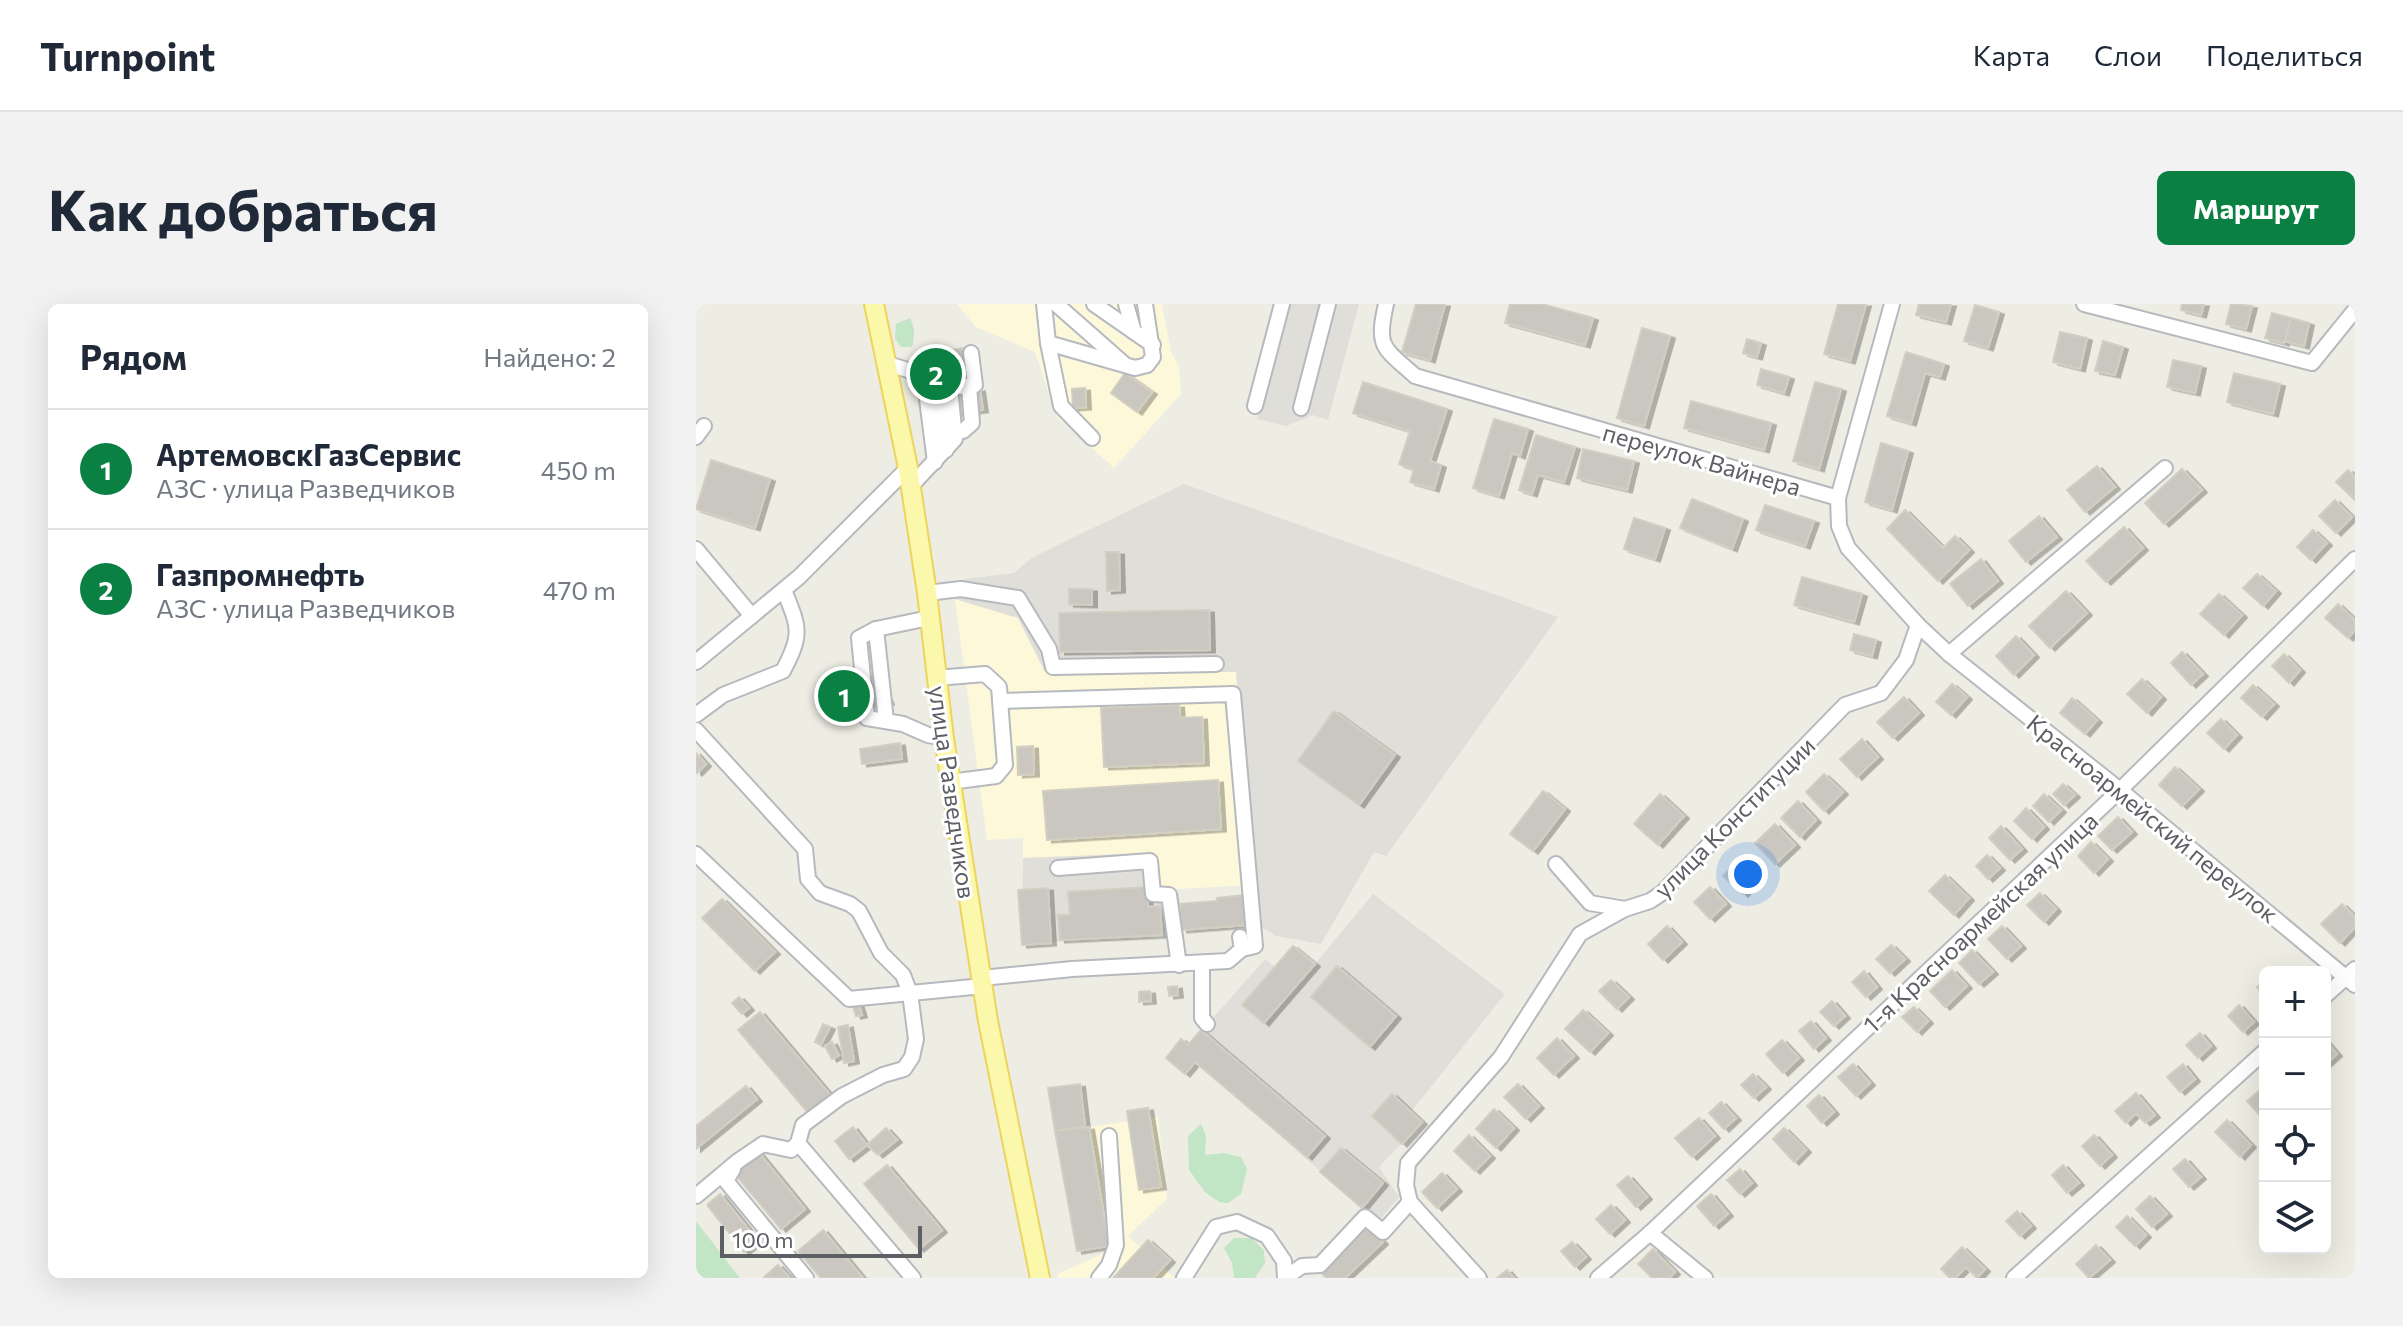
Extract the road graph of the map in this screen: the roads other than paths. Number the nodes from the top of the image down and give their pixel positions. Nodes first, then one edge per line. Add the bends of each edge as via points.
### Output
1 (874, 304) edge
2 (1044, 304) edge
3 (1056, 304) edge
4 (1094, 304) edge
5 (1126, 304) edge
6 (1145, 304) edge
7 (1282, 304) edge
8 (1328, 304) edge
9 (1386, 304) edge
10 (1892, 304) edge
11 (2084, 304) edge
12 (2355, 310) edge
13 (1134, 332) junction
14 (1048, 343) junction
15 (1153, 345) junction
16 (971, 353) dead end
17 (888, 364) junction
18 (1127, 366) junction
19 (953, 388) junction
20 (1255, 406) dead end
21 (1301, 408) dead end
22 (959, 436) junction
23 (1092, 438) dead end
24 (935, 462) junction
25 (908, 468) junction
26 (2165, 468) dead end
27 (910, 487) junction
28 (1838, 498) junction
29 (696, 549) edge
30 (2355, 559) edge
31 (784, 590) junction
32 (927, 593) junction
33 (752, 616) junction
34 (929, 618) junction
35 (1918, 625) junction
36 (1949, 654) junction
37 (696, 662) edge
38 (1216, 664) dead end
39 (936, 678) junction
40 (1000, 701) junction
41 (696, 715) edge
42 (696, 730) edge
43 (944, 738) junction
44 (950, 782) junction
45 (2120, 790) junction
46 (696, 854) edge
47 (1556, 864) dead end
48 (1058, 868) dead end
49 (1590, 903) junction
50 (1625, 909) junction
51 (1580, 934) junction
52 (1202, 963) junction
53 (1179, 965) junction
54 (2352, 977) edge
55 (983, 982) junction
56 (2331, 992) edge
57 (910, 993) junction
58 (1207, 1024) dead end
59 (2259, 1056) edge
60 (1109, 1136) dead end
61 (798, 1143) junction
62 (738, 1161) junction
63 (696, 1196) edge
64 (1410, 1202) junction
65 (1650, 1233) junction
66 (806, 1278) edge
67 (913, 1278) edge
68 (1040, 1278) edge
69 (1099, 1278) edge
70 (1184, 1278) edge
71 (1285, 1278) edge
72 (1479, 1278) edge
73 (1598, 1278) edge
74 (1705, 1278) edge
75 (2014, 1278) edge

1 - 17 main road, улица Разведчиков
2 - 14 street
3 - 18 street
4 - 13 street
5 - 13 street
6 - 15 street
7 - 20 street
8 - 21 street
9 - 28 street, переулок Вайнера via 1379,332 1385,349 1415,376
10 - 28 street
11 - 12 street via 2312,363
13 - 15 street
14 - 18 street
14 - 23 street via 1061,406
15 - 18 street via 1147,365
16 - 19 street
17 - 19 street
17 - 25 main road, улица Разведчиков
19 - 22 street
19 - 22 street
19 - 24 street
22 - 24 street
24 - 27 street
25 - 27 main road, улица Разведчиков
25 - 31 street
26 - 36 street
27 - 32 main road, улица Разведчиков
28 - 35 street via 1839,526 1848,548
29 - 33 street
30 - 45 street, 1-я Красноармейская улица
31 - 33 street
31 - 41 street via 798,627 783,671 723,695
32 - 34 main road, улица Разведчиков
32 - 38 street via 961,589 1018,598 1049,649 1053,667
33 - 37 street
34 - 39 main road, улица Разведчиков
34 - 43 street via 872,631 881,720
35 - 36 street
35 - 50 street, улица Конституции via 1906,660 1881,693 1845,705 1662,893
36 - 45 street, Красноармейский переулок
39 - 40 street via 985,674 999,687
39 - 43 main road, улица Разведчиков
40 - 44 street via 1005,765 996,776
40 - 52 street via 1233,694 1255,946 1241,943 1228,961
42 - 57 street via 805,849 808,879 820,893 859,911
43 - 44 main road, улица Разведчиков
44 - 55 main road, улица Разведчиков
45 - 54 street, Красноармейский переулок
45 - 65 street, 1-я Красноармейская улица
46 - 57 street via 849,999
47 - 49 street
48 - 53 street via 1150,861 1153,894 1169,895
49 - 50 street
49 - 51 street
50 - 51 street, улица Конституции
51 - 64 street, улица Конституции via 1501,1057 1408,1163
52 - 53 street
52 - 58 street via 1202,1018
53 - 55 street via 1072,969
54 - 56 street
55 - 57 street
55 - 68 main road, улица Разведчиков
57 - 61 street via 916,1039 904,1069 842,1096 803,1125
59 - 75 street
60 - 69 street via 1116,1245
61 - 62 street via 791,1150 763,1144
61 - 67 street
62 - 63 street
62 - 66 street via 726,1181
64 - 71 street via 1383,1232 1365,1217 1320,1265 1302,1266
64 - 72 street
65 - 73 street, 1-я Красноармейская улица
65 - 74 street
70 - 71 street via 1216,1227 1237,1222 1267,1236 1284,1261

